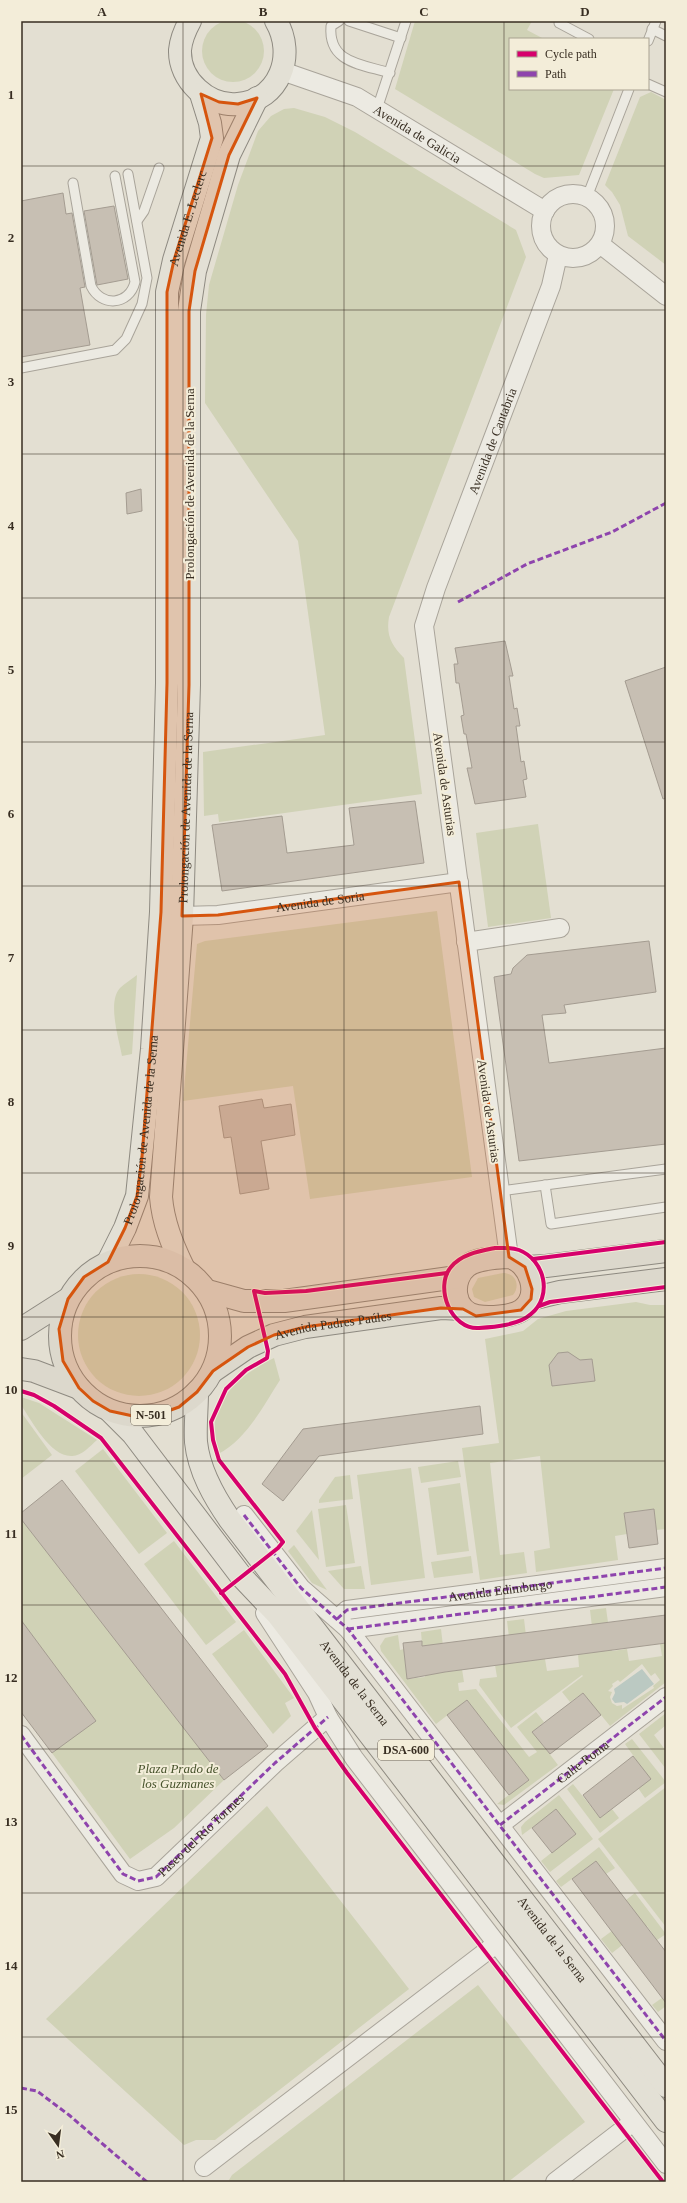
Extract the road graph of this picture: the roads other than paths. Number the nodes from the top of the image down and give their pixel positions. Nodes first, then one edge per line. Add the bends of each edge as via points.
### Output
1 (276, 21) edge
2 (339, 21) edge
3 (349, 21) edge
4 (406, 21) edge
5 (561, 21) edge
6 (645, 21) edge
7 (654, 25) edge
8 (181, 26) edge
9 (666, 36) edge
10 (401, 38) junction
11 (587, 38) edge
12 (649, 38) edge
13 (282, 72) junction
14 (390, 73) junction
15 (649, 84) edge
16 (629, 90) edge
17 (666, 92) edge
18 (201, 94) junction
19 (257, 98) junction
20 (377, 110) junction
21 (160, 168) dead end
22 (128, 174) dead end
23 (115, 176) dead end
24 (73, 183) dead end
25 (587, 197) junction
26 (545, 211) junction
27 (137, 221) junction
28 (600, 244) junction
29 (558, 255) junction
30 (666, 296) edge
31 (166, 345) joint
32 (189, 345) joint
33 (21, 368) edge
34 (424, 626) joint
35 (459, 882) junction
36 (182, 916) junction
37 (560, 928) dead end
38 (466, 942) junction
39 (666, 1169) edge
40 (545, 1185) junction
41 (500, 1191) junction
42 (666, 1207) edge
43 (666, 1251) edge
44 (108, 1262) junction
45 (517, 1262) junction
46 (183, 1267) junction
47 (457, 1277) junction
48 (666, 1279) edge
49 (208, 1291) junction
50 (68, 1299) junction
51 (530, 1299) junction
52 (463, 1309) junction
53 (21, 1329) edge
54 (21, 1369) edge
55 (213, 1371) junction
56 (79, 1388) junction
57 (198, 1392) junction
58 (110, 1411) junction
59 (244, 1515) dead end
60 (666, 1568) edge
61 (248, 1585) junction
62 (666, 1587) edge
63 (343, 1624) junction
64 (666, 1697) edge
65 (328, 1717) junction
66 (21, 1735) edge
67 (500, 1826) junction
68 (496, 1944) junction
69 (666, 2042) edge
70 (666, 2086) edge
71 (633, 2122) junction
72 (666, 2122) edge
73 (666, 2164) edge
74 (204, 2167) dead end
75 (555, 2182) edge

1 - 13 main road via 283,33 286,52
2 - 14 lane via 331,26 330,39 334,49 343,58
3 - 10 lane
4 - 10 lane
5 - 11 lane via 559,23
6 - 7 lane
7 - 9 lane
7 - 12 lane
8 - 18 main road via 182,63 190,82
10 - 14 lane
13 - 19 main road via 272,87
13 - 20 street, Avenida de Galicia via 357,97
14 - 20 lane
15 - 17 lane
16 - 25 lane
18 - 19 main road via 219,102 238,104
18 - 31 main road, Avenida E. Leclerc via 212,138 174,260 167,292
19 - 32 main road, Avenida E. Leclerc via 229,155 195,270 189,311
20 - 26 street, Avenida de Galicia
21 - 27 lane via 144,211
22 - 27 lane
23 - 24 lane via 135,282 133,290 125,297 111,301 103,300 95,294 91,286
25 - 26 street via 578,194 558,198
25 - 28 street via 596,204 604,218 604,234
26 - 29 street via 541,226 544,240
27 - 33 lane via 139,246 147,278 142,304 126,339 115,350
28 - 29 street via 593,252 576,258
28 - 30 street
29 - 34 street, Avenida de Cantabria via 552,286 436,588
31 - 44 main road, Prolongación de Avenida de la Serna via 167,683 161,912 152,1049 137,1196
32 - 36 main road, Prolongación de Avenida de la Serna via 189,685
34 - 35 street, Avenida de Asturias
35 - 36 street, Avenida de Soria via 218,915
35 - 38 street, Avenida de Asturias
36 - 46 main road, Prolongación de Avenida de la Serna via 161,1197 171,1242
37 - 38 street
38 - 41 street, Avenida de Asturias
39 - 40 lane
40 - 41 lane
40 - 42 lane via 551,1224
41 - 45 street, Avenida de Asturias
43 - 45 highway via 546,1266
44 - 46 highway, N-501 via 133,1255 159,1257
44 - 50 highway, N-501 via 84,1277
45 - 47 highway via 473,1262
45 - 51 highway via 531,1280
46 - 49 highway, N-501
47 - 49 highway via 284,1301 244,1301
47 - 52 highway via 457,1297
48 - 51 highway, N-501 via 560,1292
49 - 55 highway, N-501 via 216,1306 221,1338 219,1355
50 - 53 highway, N-501
50 - 56 highway, N-501 via 59,1329 60,1345 63,1361
51 - 52 highway, N-501 via 521,1310 500,1315 476,1316
52 - 55 highway, Avenida Padres Paúles / N-501 via 441,1308 299,1328 274,1335 248,1347
54 - 56 highway, N-501
55 - 57 highway, N-501
56 - 58 highway, N-501 via 93,1401
57 - 58 highway, N-501 via 179,1406 157,1414 133,1416
57 - 70 main road, Avenida de la Serna / DSA-600 via 196,1442 213,1495
58 - 61 main road, Avenida de la Serna / DSA-600 via 133,1434
59 - 63 street, Avenida de la Serna via 301,1588
60 - 63 street, Avenida Edimburgo via 347,1610
61 - 65 street, Avenida de la Serna via 317,1694
61 - 72 main road, Avenida de la Serna / DSA-600 via 278,1615
62 - 63 street, Avenida Edimburgo
63 - 67 street, Avenida de la Serna
64 - 67 street, Calle Roma
65 - 66 street, Paseo del Río Tormes via 275,1763 156,1877 138,1881 123,1874
65 - 68 street, Avenida de la Serna via 354,1758
67 - 69 street, Avenida de la Serna
68 - 71 street, Avenida de la Serna
68 - 74 street
71 - 73 street, Avenida de la Serna
71 - 75 street

